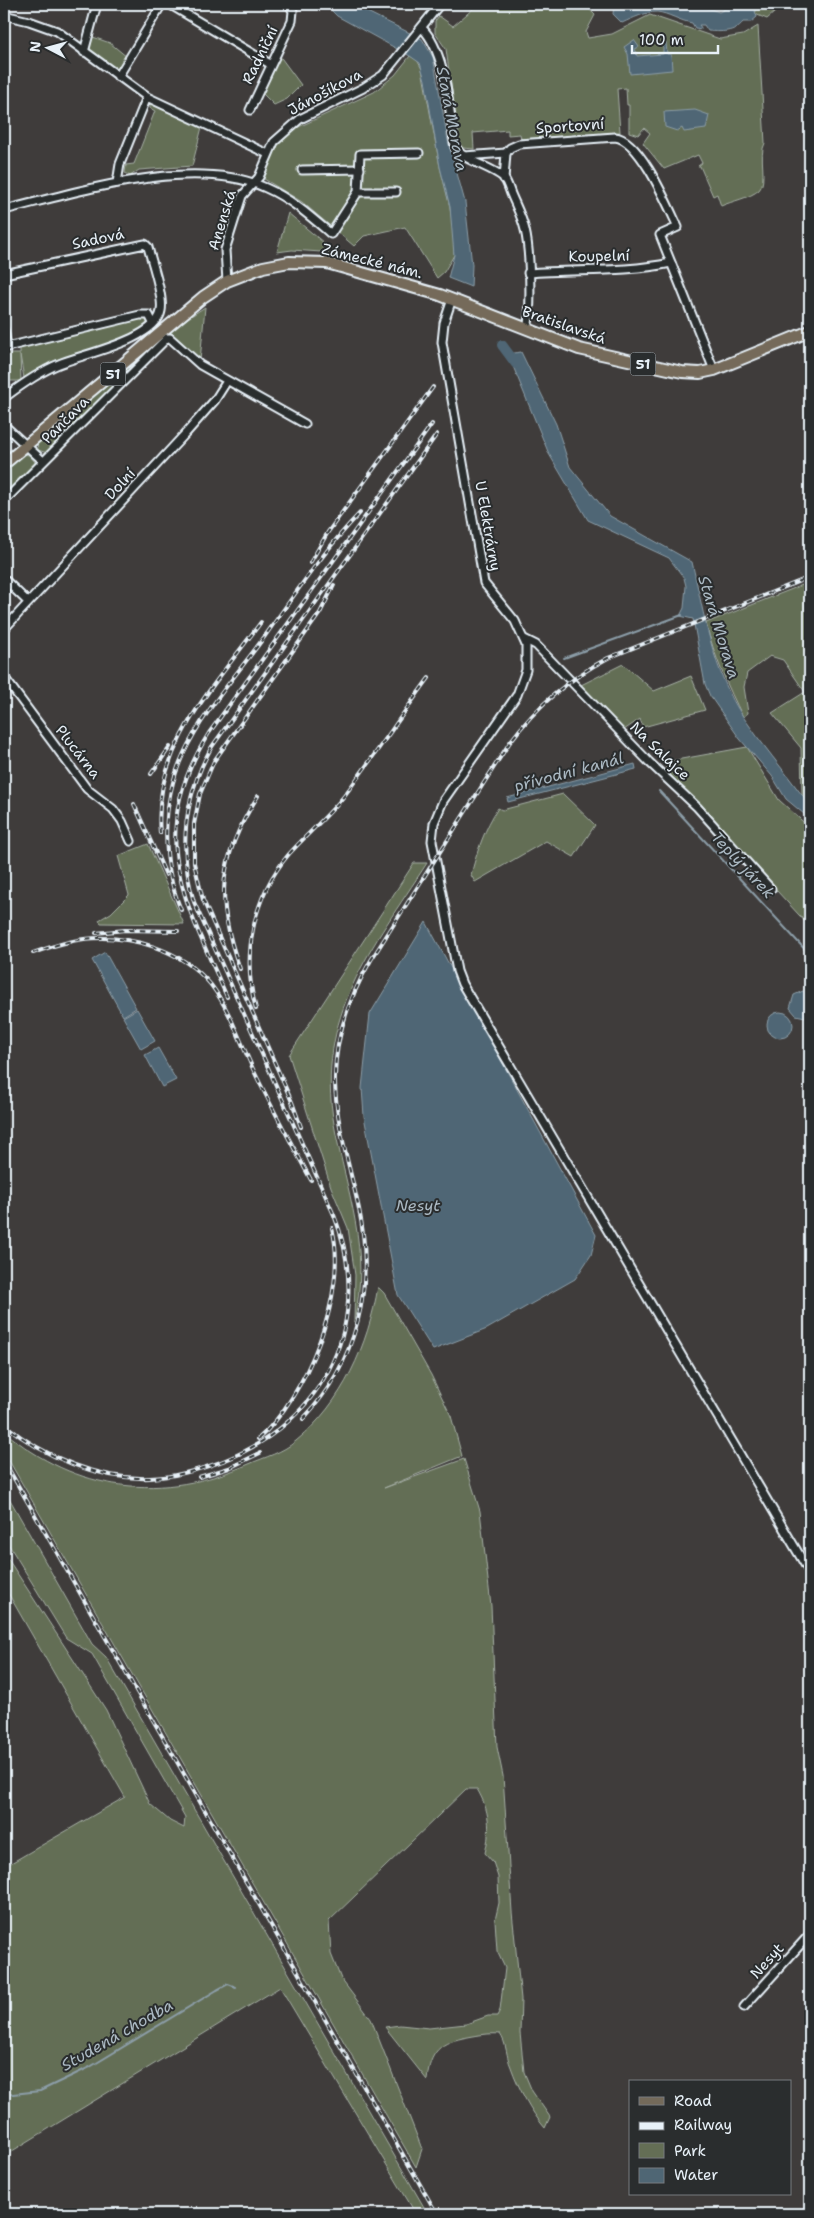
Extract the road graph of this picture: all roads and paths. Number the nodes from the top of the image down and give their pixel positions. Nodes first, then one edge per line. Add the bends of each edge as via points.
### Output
1 (97, 4) edge
2 (162, 4) edge
3 (170, 4) edge
4 (289, 4) edge
5 (440, 4) edge
6 (4, 15) edge
7 (422, 28) junction
8 (84, 52) junction
9 (270, 64) junction
10 (118, 77) junction
11 (147, 97) junction
12 (250, 110) dead end
13 (420, 153) dead end
14 (506, 153) junction
15 (268, 154) junction
16 (464, 156) junction
17 (360, 169) junction
18 (302, 170) dead end
19 (504, 178) junction
20 (117, 183) junction
21 (252, 184) junction
22 (358, 192) junction
23 (396, 192) dead end
24 (4, 210) edge
25 (671, 263) junction
26 (528, 273) junction
27 (4, 274) edge
28 (227, 281) junction
29 (452, 299) junction
30 (153, 323) junction
31 (526, 329) junction
32 (4, 330) edge
33 (810, 331) edge
34 (5, 347) edge
35 (714, 370) junction
36 (227, 381) junction
37 (4, 398) edge
38 (305, 424) dead end
39 (4, 425) edge
40 (24, 446) junction
41 (44, 461) junction
42 (4, 464) edge
43 (4, 501) edge
44 (4, 579) edge
45 (28, 602) junction
46 (4, 630) edge
47 (524, 639) junction
48 (4, 677) edge
49 (131, 841) dead end
50 (771, 889) dead end
51 (810, 1573) edge
52 (810, 1934) edge
53 (744, 2007) dead end

1 - 8 street
2 - 10 street
3 - 9 street
4 - 9 street, Radniční via 293,11 292,21
5 - 7 street, Jánošíkova
6 - 8 street via 57,31
7 - 15 street, Jánošíkova via 383,75 292,123 274,142
7 - 16 street via 431,38 439,57 455,146
8 - 10 street
9 - 12 street, Radniční
10 - 11 street
11 - 15 street
11 - 20 street via 120,164
13 - 17 street via 360,154
14 - 16 street
14 - 19 street
14 - 25 street, Sportovní via 520,144 624,139 656,179 678,227 660,235
15 - 21 street, Jánošíkova via 259,177
16 - 19 street
17 - 18 street
17 - 22 street
19 - 26 street via 525,229
20 - 21 street via 201,176 224,177
20 - 24 street
21 - 22 street via 292,202 331,234
21 - 28 street, Anenská via 242,196 225,250
22 - 23 street
25 - 26 street, Koupelní via 620,271
25 - 35 street
26 - 31 street
27 - 30 street, Sadová via 145,244 162,303 159,318
28 - 29 main road, Zámecké nám. / 51 via 273,264 316,262 364,272
28 - 40 main road, 51 via 166,327 90,394
29 - 31 main road, Bratislavská / 51
29 - 47 street, U Elektrárny via 442,342 484,583 515,621
30 - 34 street via 149,315 140,315
30 - 37 street via 139,335 116,346 50,368
31 - 35 main road, Bratislavská / 51 via 579,349 612,357 682,372
32 - 34 street
33 - 35 main road, Bratislavská / 51
36 - 38 street
36 - 41 street, Pančava via 200,365 167,338
36 - 45 street, Dolní via 186,433
39 - 40 street
40 - 41 street
40 - 42 main road, 51
41 - 43 street, Pančava
44 - 45 street
45 - 46 street
47 - 50 street, Na Salajce via 536,645 678,788
47 - 51 street, U Elektrárny via 527,662 517,695 443,801 434,823 432,842 453,956 462,984
48 - 49 street, Plucárna via 87,789 113,809
52 - 53 street, Nesyt

